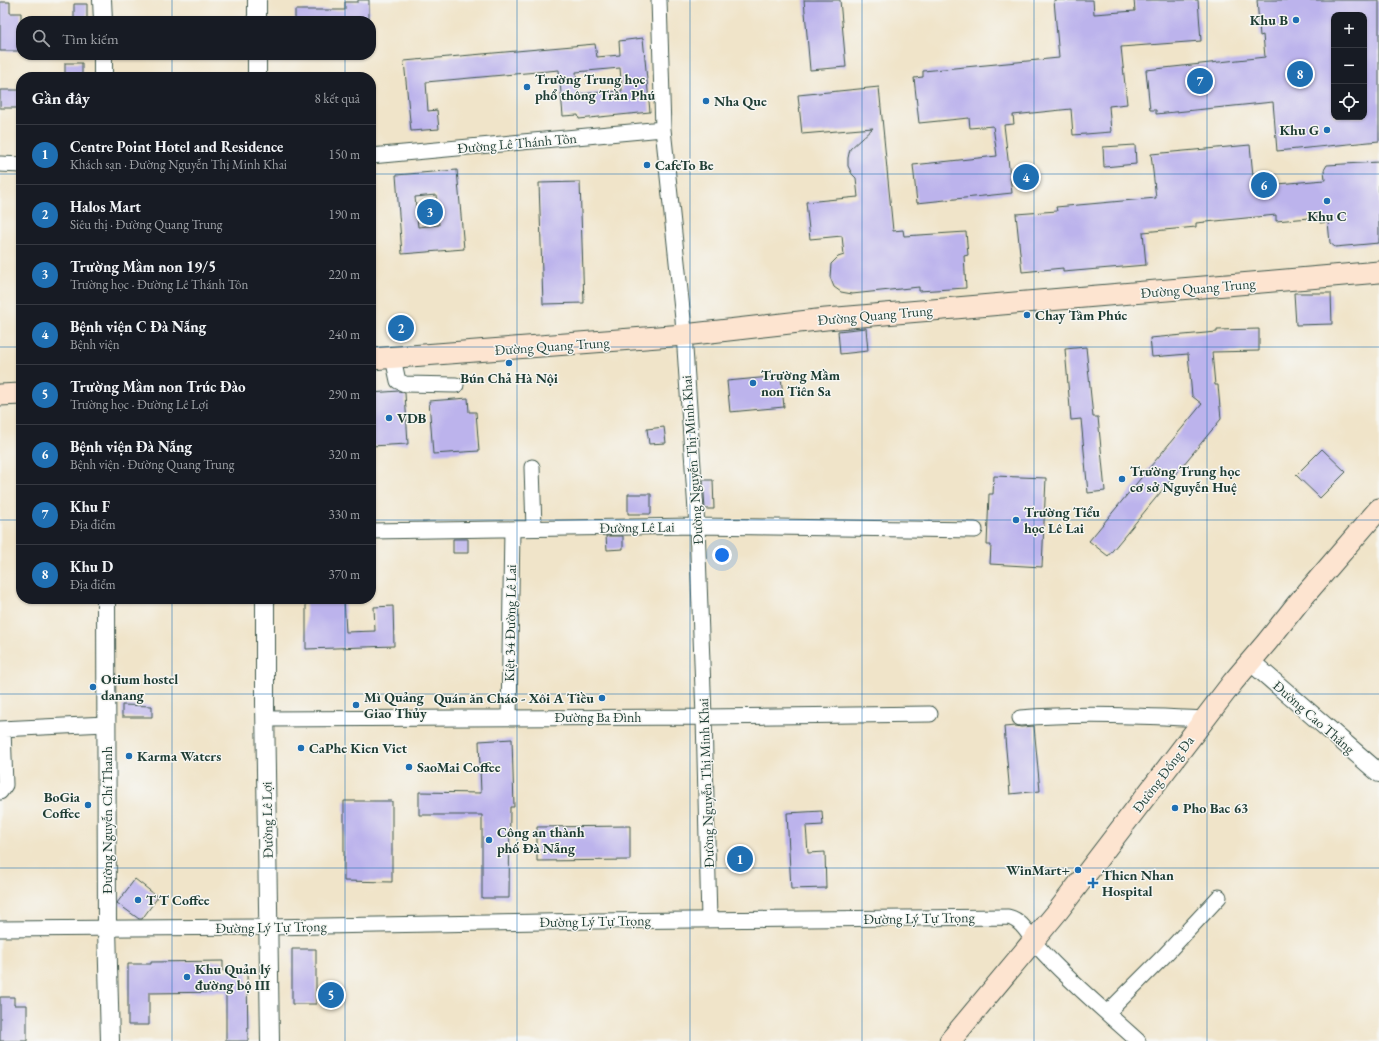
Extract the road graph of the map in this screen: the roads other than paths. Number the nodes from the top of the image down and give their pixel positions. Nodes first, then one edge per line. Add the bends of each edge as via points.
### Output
1 (102, 0) edge
2 (257, 0) edge
3 (659, 0) edge
4 (103, 16) edge
5 (257, 16) edge
6 (103, 60) edge
7 (257, 60) edge
8 (103, 72) edge
9 (257, 72) edge
10 (663, 129) junction
11 (376, 156) edge
12 (0, 164) edge
13 (16, 165) edge
14 (1379, 272) edge
15 (684, 335) junction
16 (393, 358) junction
17 (376, 360) edge
18 (456, 385) dead end
19 (16, 394) edge
20 (0, 395) edge
21 (532, 467) dead end
22 (1379, 509) edge
23 (697, 526) junction
24 (534, 528) junction
25 (512, 529) junction
26 (975, 530) dead end
27 (376, 531) edge
28 (106, 604) edge
29 (265, 604) edge
30 (1250, 661) junction
31 (930, 714) dead end
32 (704, 717) junction
33 (509, 718) junction
34 (1020, 718) dead end
35 (1206, 718) junction
36 (266, 719) junction
37 (106, 724) junction
38 (2, 729) edge
39 (1379, 773) edge
40 (0, 792) edge
41 (1218, 897) dead end
42 (709, 920) junction
43 (268, 927) junction
44 (107, 928) junction
45 (0, 929) edge
46 (1034, 942) junction
47 (1107, 1013) junction
48 (1129, 1038) edge
49 (110, 1041) edge
50 (270, 1041) edge
51 (950, 1041) edge

1 - 4 street
2 - 5 street
3 - 10 street, Đường Nguyễn Thị Minh Khai
6 - 8 street
7 - 9 street
10 - 11 street, Đường Lê Thánh Tôn
10 - 15 street, Đường Nguyễn Thị Minh Khai
12 - 13 street
14 - 15 main road, Đường Quang Trung via 826,319
15 - 16 main road, Đường Quang Trung
15 - 23 street, Đường Nguyễn Thị Minh Khai
16 - 17 main road, Đường Quang Trung
16 - 18 street via 398,381 401,383
19 - 20 main road
21 - 24 street
22 - 30 main road, Đường Đống Đa
23 - 24 street, Đường Lê Lai
23 - 26 street, Đường Lê Lai
23 - 32 street, Đường Nguyễn Thị Minh Khai
24 - 25 street, Đường Lê Lai
25 - 27 street, Đường Lê Lai
25 - 33 street, Kiệt 34 Đường Lê Lai
28 - 37 street, Đường Nguyễn Chí Thanh
29 - 36 street, Đường Lê Lợi
30 - 35 main road, Đường Đống Đa
30 - 39 street, Đường Cao Thắng
31 - 32 street, Đường Ba Đình
32 - 33 street, Đường Ba Đình
32 - 42 street, Đường Nguyễn Thị Minh Khai
33 - 36 street, Đường Ba Đình
34 - 35 street via 1051,715 1122,715
35 - 46 main road, Đường Đống Đa
36 - 43 street, Đường Lê Lợi
37 - 38 street
37 - 44 street, Đường Nguyễn Chí Thanh
38 - 40 street via 5,786
41 - 47 street
42 - 43 street, Đường Lý Tự Trọng
42 - 46 street, Đường Lý Tự Trọng via 1008,917 1018,920
43 - 44 street, Đường Lý Tự Trọng
43 - 50 street, Đường Lê Lợi
44 - 45 street, Đường Lý Tự Trọng
44 - 49 street, Đường Nguyễn Chí Thanh
46 - 47 street, Đường Lý Tự Trọng
46 - 51 main road, Đường Đống Đa
47 - 48 street, Đường Lý Tự Trọng

